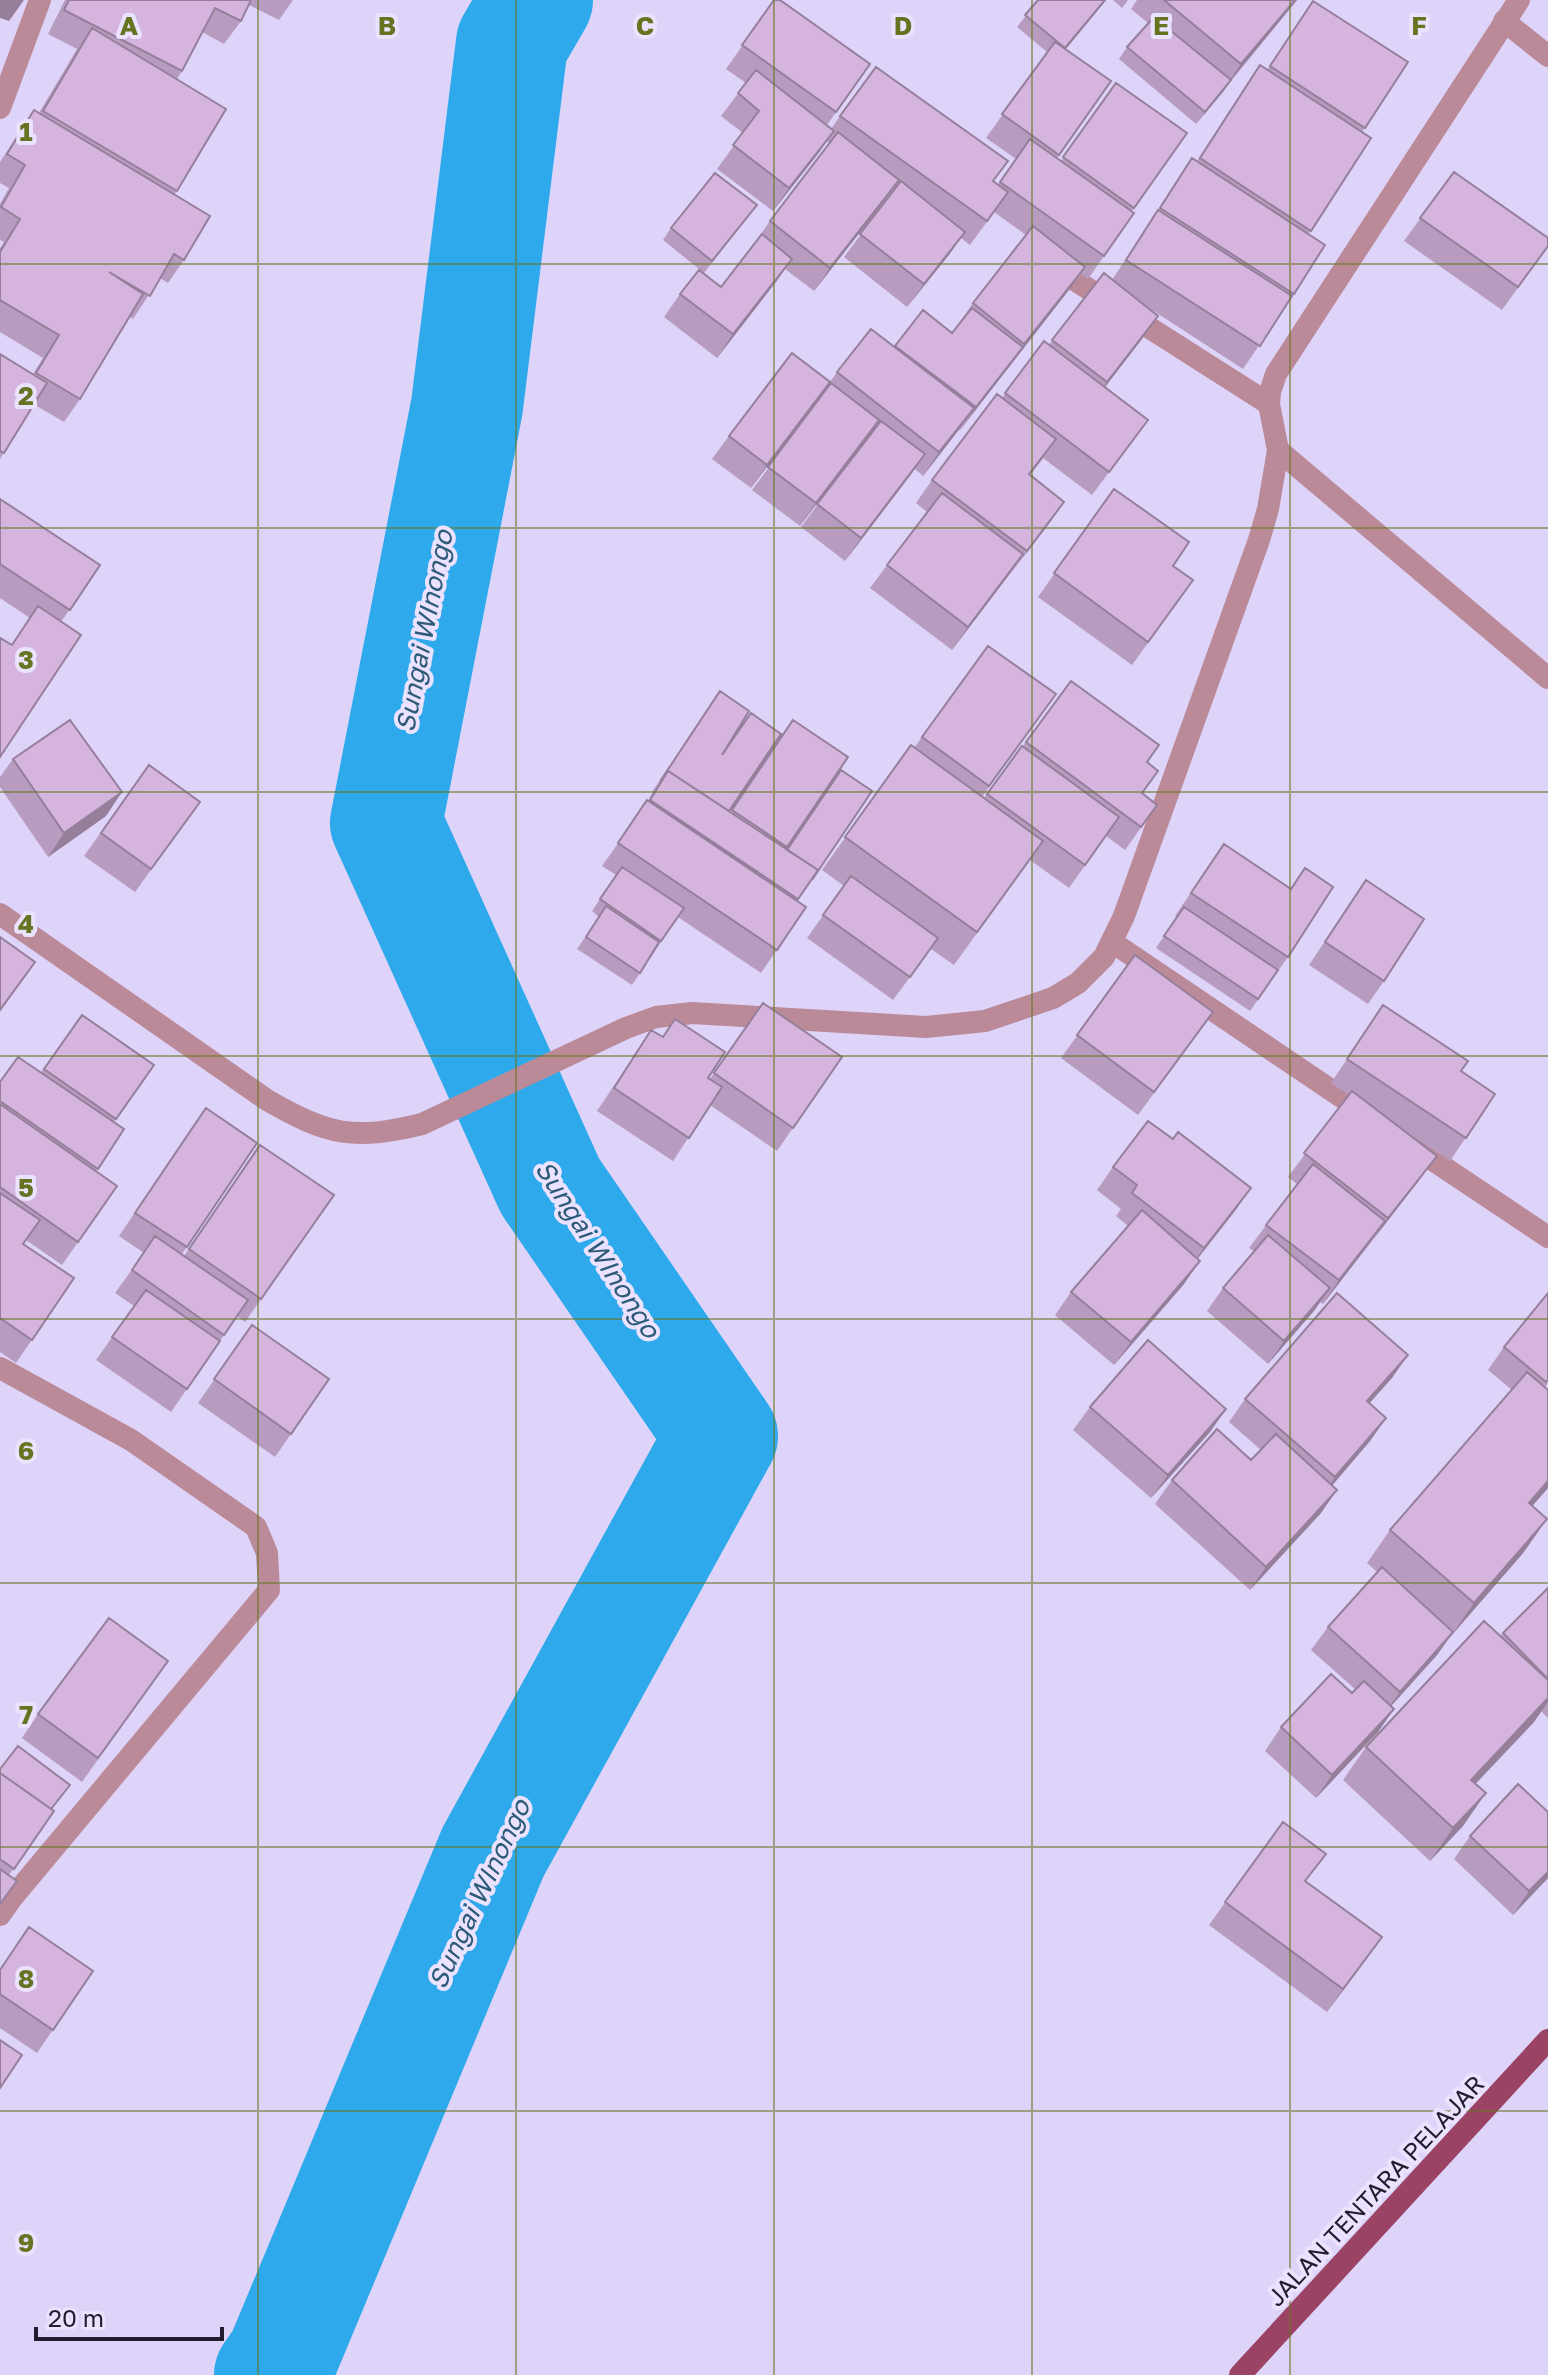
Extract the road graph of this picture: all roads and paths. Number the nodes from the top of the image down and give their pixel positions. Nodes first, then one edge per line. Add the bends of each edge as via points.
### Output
1 (40, 0) edge
2 (1519, 0) edge
3 (1504, 21) junction
4 (1548, 56) edge
5 (0, 108) edge
6 (1037, 256) edge
7 (1269, 404) junction
8 (1278, 450) junction
9 (1548, 678) edge
10 (0, 914) edge
11 (1112, 942) junction
12 (1548, 1237) edge
13 (0, 1368) edge
14 (0, 1915) edge
15 (1548, 2040) edge
16 (1240, 2375) edge

1 - 5 street
2 - 3 street
3 - 4 street
3 - 7 street via 1276,374
6 - 7 street
7 - 8 street
8 - 9 street
8 - 11 street via 1259,540
10 - 11 street via 267,1100 304,1121 362,1134 422,1124 656,1017 692,1013 926,1027 985,1021 1053,998 1078,983
11 - 12 street
13 - 14 street via 131,1440 256,1527 267,1553 269,1590
15 - 16 main road, JALAN TENTARA PELAJAR

